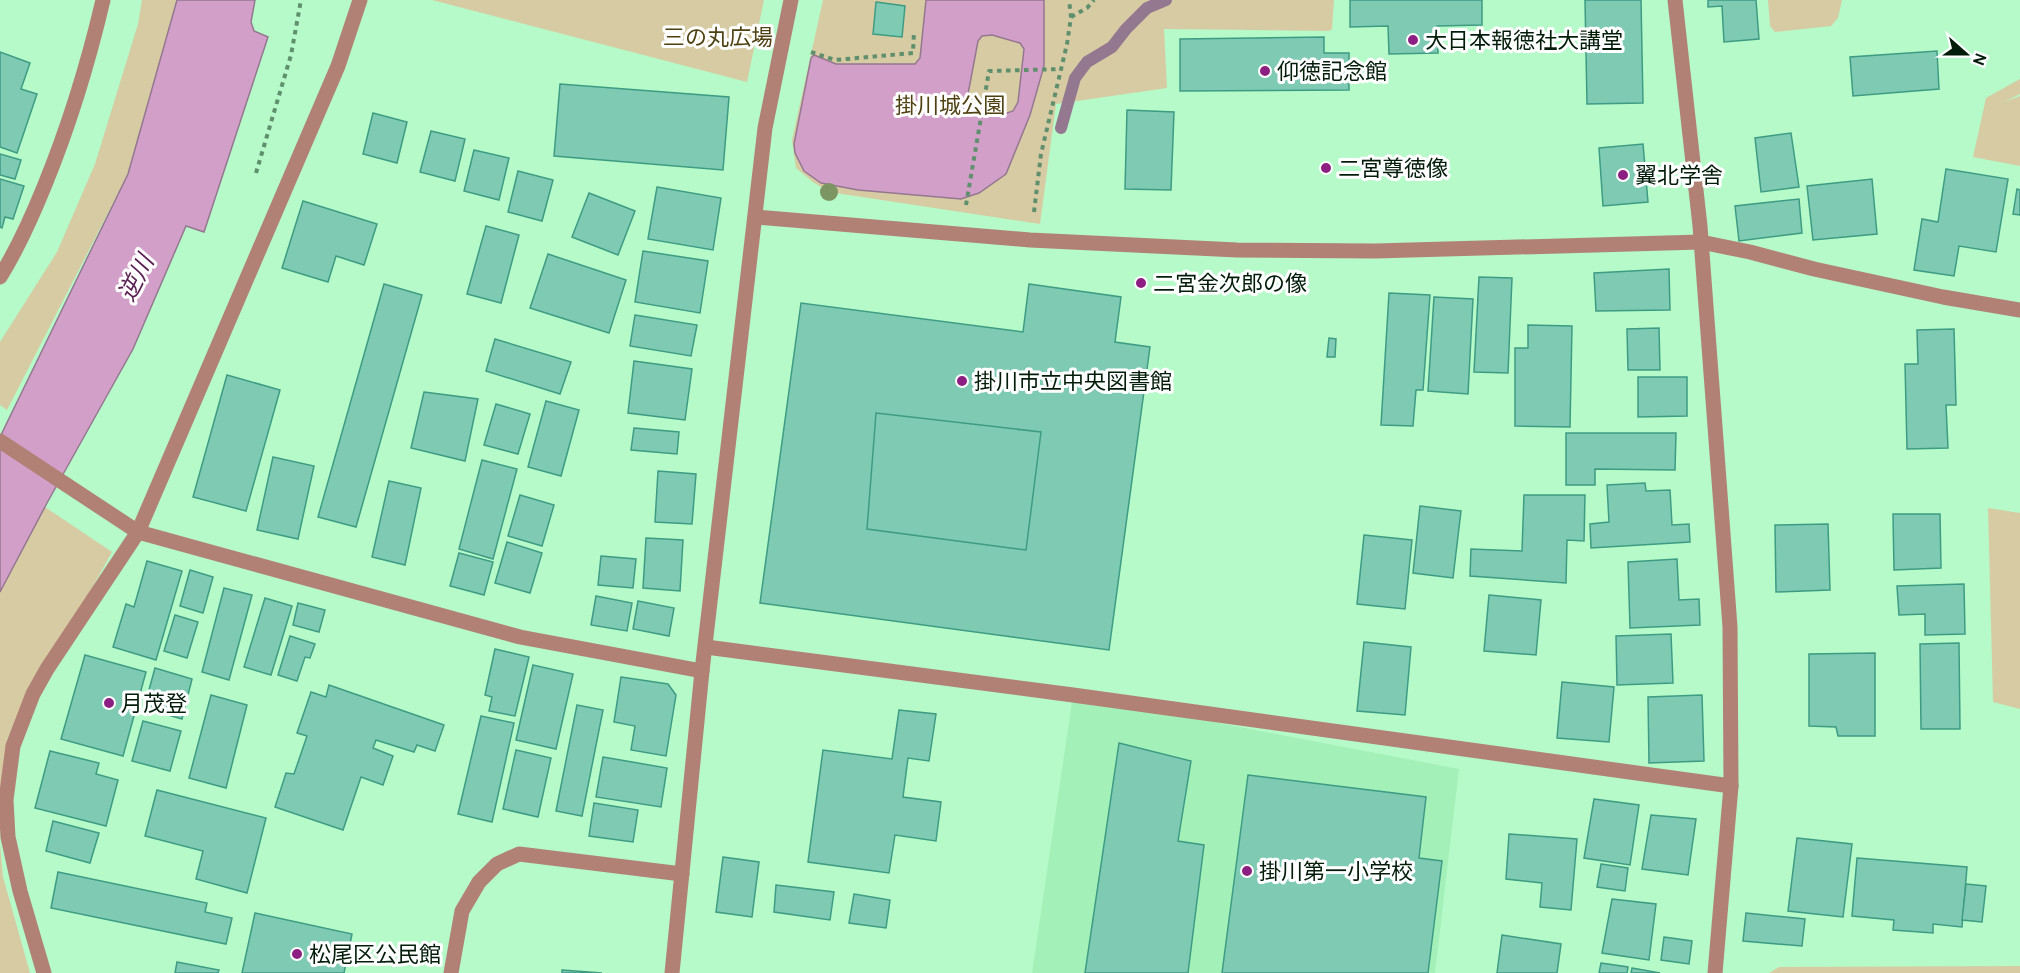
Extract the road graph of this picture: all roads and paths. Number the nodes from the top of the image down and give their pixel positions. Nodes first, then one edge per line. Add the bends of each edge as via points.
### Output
1 (104, 0) edge
2 (301, 0) edge
3 (360, 0) edge
4 (791, 0) edge
5 (1069, 0) edge
6 (1094, 0) edge
7 (1675, 0) edge
8 (1071, 17) junction
9 (914, 32) dead end
10 (805, 50) dead end
11 (1060, 69) junction
12 (253, 183) dead end
13 (968, 198) dead end
14 (756, 217) junction
15 (1030, 240) junction
16 (1701, 242) junction
17 (0, 278) edge
18 (2020, 310) edge
19 (0, 441) edge
20 (138, 532) junction
21 (706, 646) junction
22 (702, 671) junction
23 (1731, 786) junction
24 (682, 874) junction
25 (44, 973) edge
26 (451, 973) edge
27 (672, 973) edge
28 (1715, 973) edge

1 - 17 street via 83,81 58,153 18,248
2 - 12 path via 291,55
3 - 20 street via 338,66
4 - 14 street via 765,128
5 - 8 path
6 - 8 path
7 - 16 street
8 - 11 path
9 - 10 path via 913,53 835,60
11 - 13 path via 989,71
11 - 15 path via 1041,154
14 - 15 street
14 - 21 street
15 - 16 street via 1237,250 1363,251
16 - 18 street via 1932,295
16 - 23 street via 1730,627
19 - 20 street
20 - 22 street via 520,637
20 - 25 street via 47,669 13,746 6,800 9,837
21 - 22 street
21 - 23 street
22 - 24 street
23 - 28 street
24 - 26 street via 519,854 497,864 479,882 462,911
24 - 27 street

